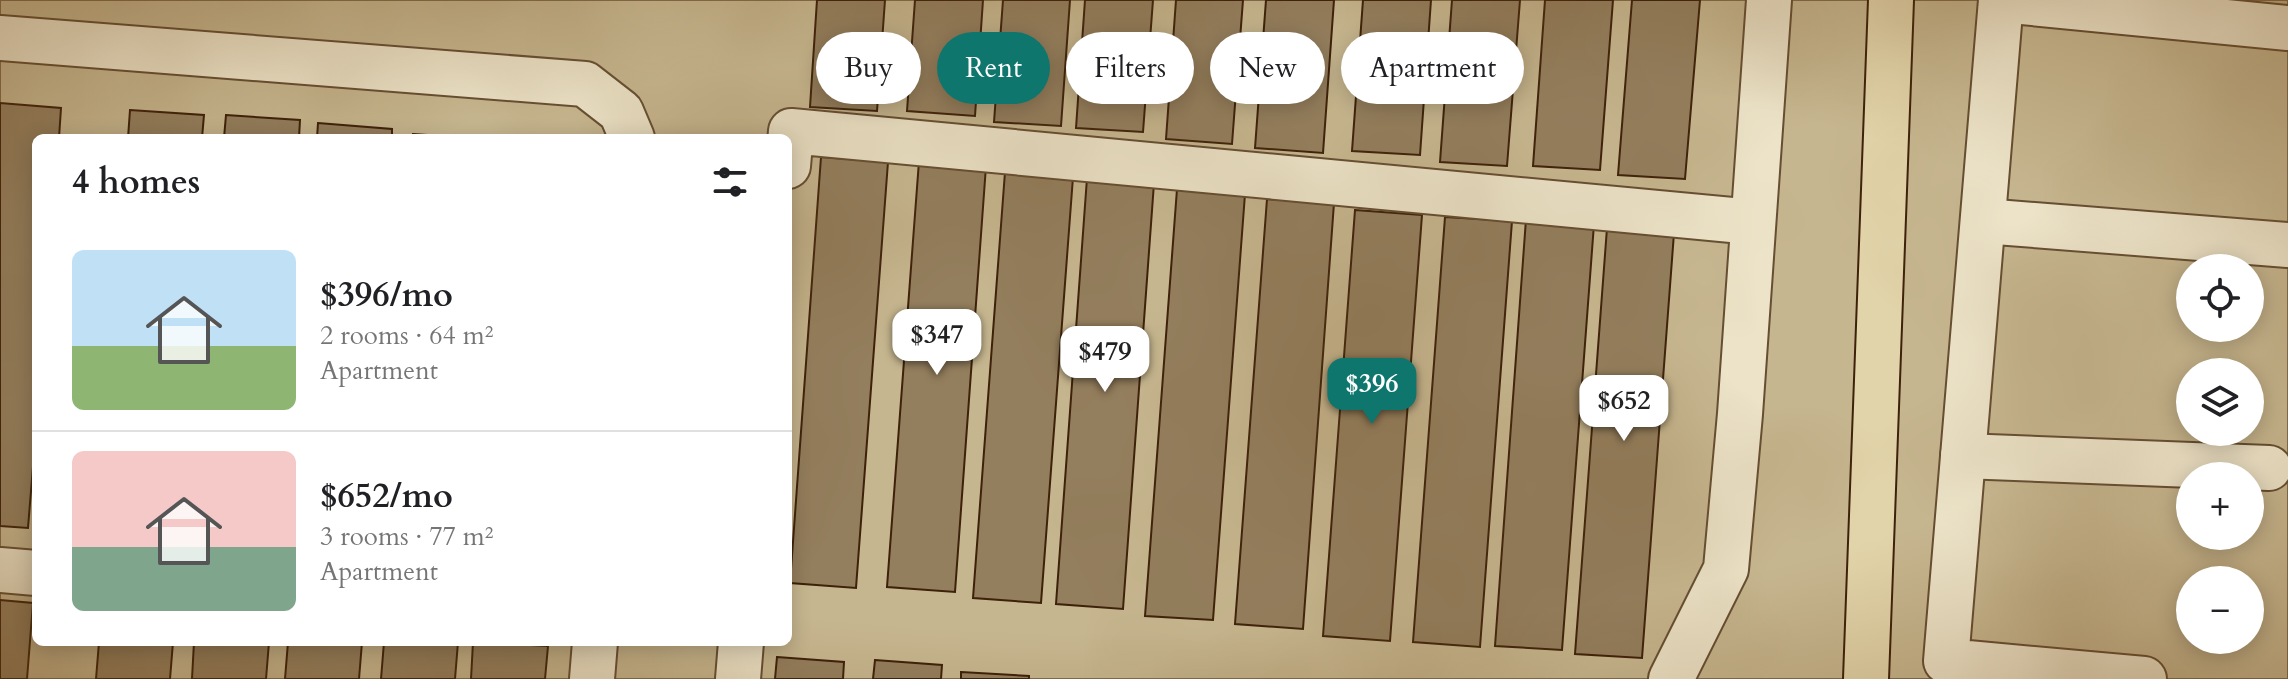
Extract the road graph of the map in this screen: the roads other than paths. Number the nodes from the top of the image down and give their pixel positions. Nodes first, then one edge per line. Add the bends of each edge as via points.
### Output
1 (1769, 0) edge
2 (1891, 0) edge
3 (2001, 0) edge
4 (2288, 28) edge
5 (0, 38) edge
6 (630, 134) edge
7 (791, 134) edge
8 (1983, 221) junction
9 (1753, 222) junction
10 (2288, 245) edge
11 (1963, 456) junction
12 (2269, 468) dead end
13 (0, 570) edge
14 (32, 573) edge
15 (595, 646) edge
16 (741, 646) edge
17 (592, 679) edge
18 (738, 679) edge
19 (1671, 679) edge
20 (1866, 679) edge
21 (2144, 679) edge

1 - 9 street
2 - 20 main road
3 - 4 street
3 - 8 street
5 - 6 street via 585,84 621,112
7 - 9 street
8 - 10 street
8 - 11 street
9 - 19 street via 1726,569
11 - 12 street
11 - 21 street via 1946,661
13 - 14 street
15 - 17 street
16 - 18 street

